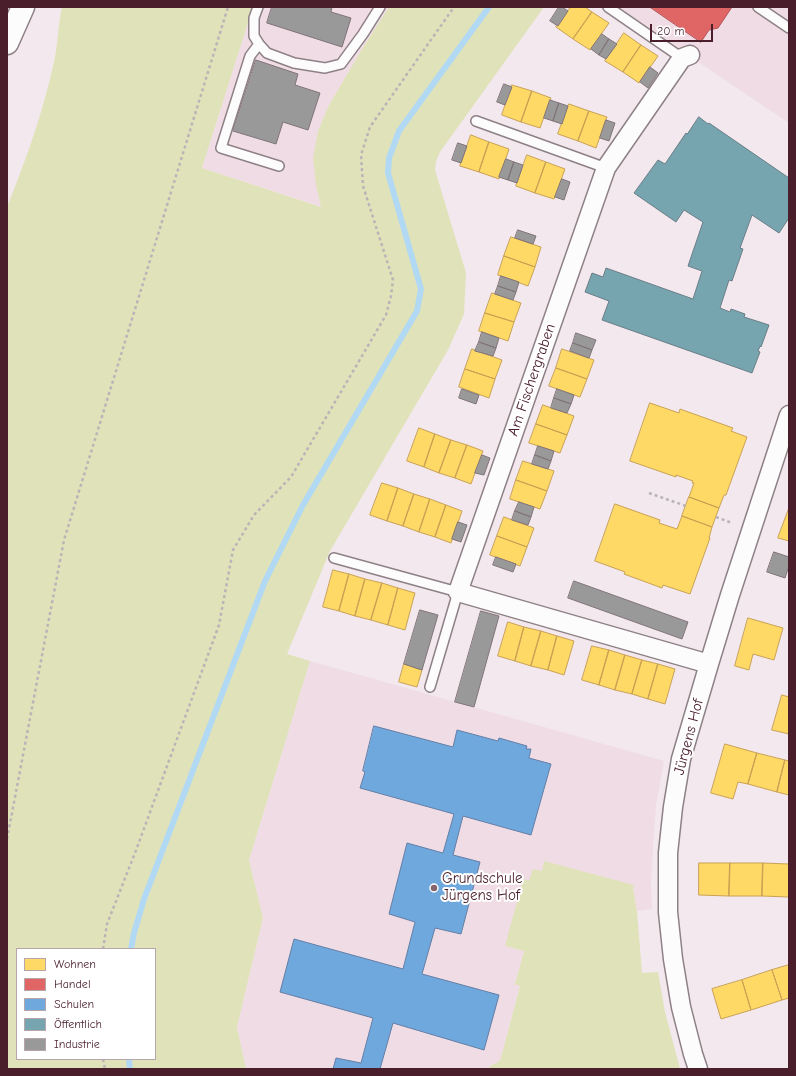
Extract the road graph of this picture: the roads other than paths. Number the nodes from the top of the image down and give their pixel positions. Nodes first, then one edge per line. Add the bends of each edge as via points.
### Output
1 (23, 7) edge
2 (258, 7) edge
3 (380, 7) edge
4 (608, 7) edge
5 (758, 7) edge
6 (789, 28) edge
7 (7, 43) edge
8 (259, 44) junction
9 (686, 56) joint
10 (476, 121) dead end
11 (279, 166) dead end
12 (606, 168) junction
13 (789, 415) edge
14 (334, 558) dead end
15 (458, 592) junction
16 (709, 664) junction
17 (430, 687) dead end
18 (698, 1069) edge

1 - 7 highway
2 - 8 lane via 254,18 254,36
3 - 8 lane via 342,64 325,68 294,64 267,53
4 - 9 lane, Am Fischergraben
5 - 6 lane
8 - 11 lane via 250,56 221,148
9 - 12 street, Am Fischergraben
10 - 12 lane
12 - 15 street, Am Fischergraben
13 - 16 street, Jürgens Hof
14 - 15 lane
15 - 16 street
15 - 17 lane
16 - 18 street, Jürgens Hof via 681,759 668,853 668,912 673,959 681,1007

